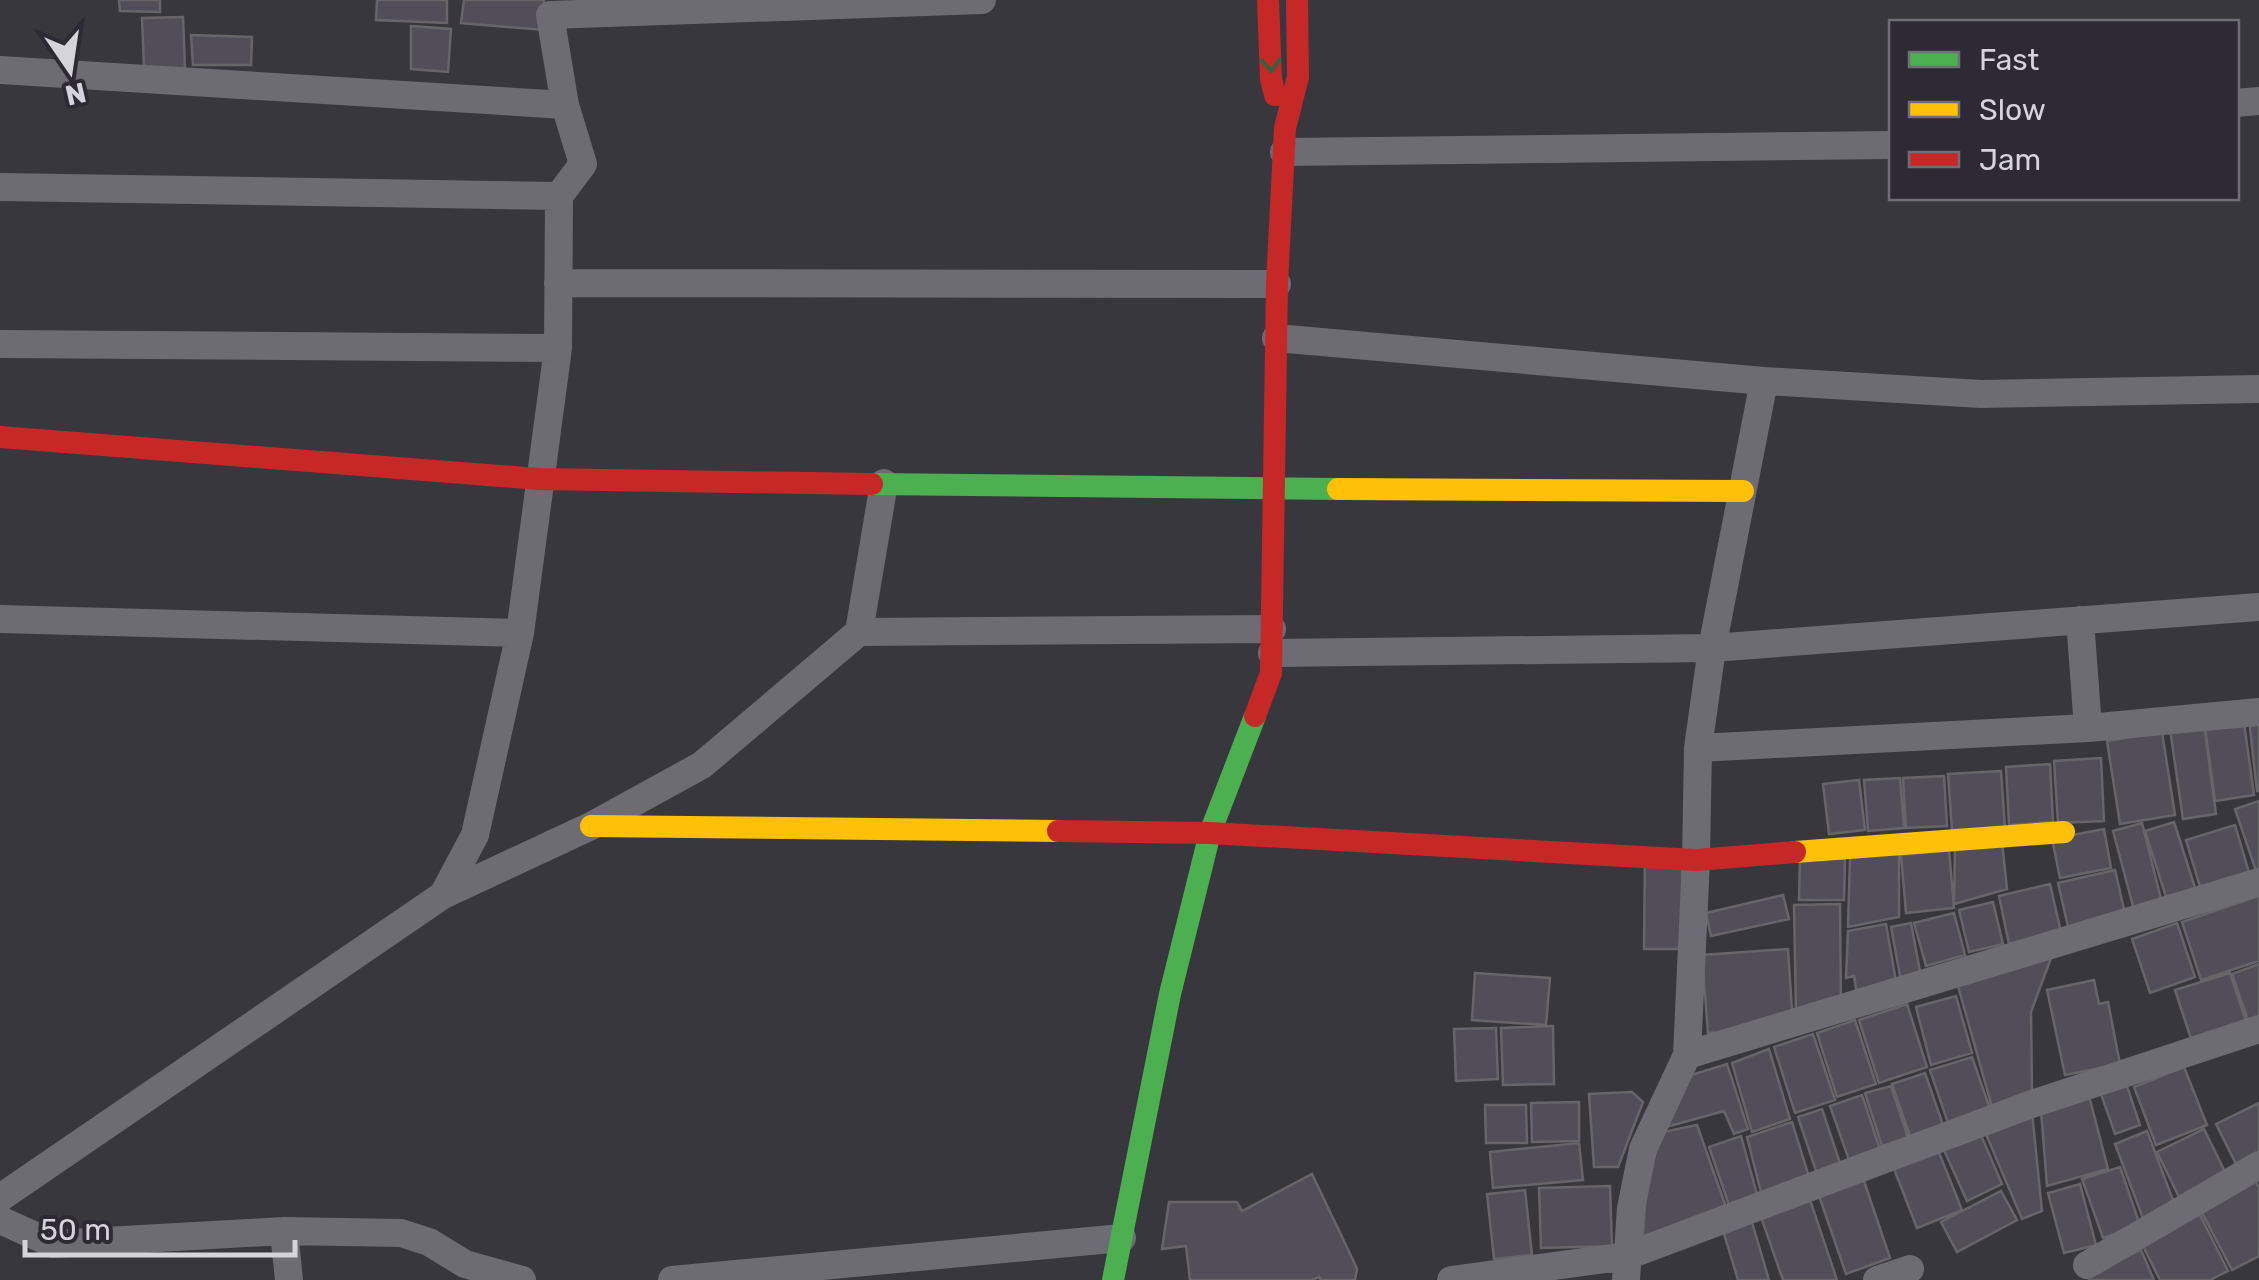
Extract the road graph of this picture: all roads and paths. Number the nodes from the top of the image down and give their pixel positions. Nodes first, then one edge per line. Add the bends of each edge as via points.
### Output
1 (982, 0) edge
2 (1268, 0) edge
3 (1297, 0) edge
4 (0, 70) edge
5 (565, 105) junction
6 (1284, 140) junction
7 (1889, 144) edge
8 (0, 186) edge
9 (559, 196) junction
10 (558, 283) junction
11 (1278, 284) junction
12 (1276, 338) junction
13 (0, 344) edge
14 (558, 348) junction
15 (1764, 380) junction
16 (2259, 389) edge
17 (0, 437) edge
18 (540, 479) junction
19 (884, 483) junction
20 (1274, 489) junction
21 (1743, 491) junction
22 (2259, 606) edge
23 (0, 620) edge
24 (2080, 620) junction
25 (859, 632) junction
26 (520, 633) junction
27 (1272, 641) junction
28 (1712, 648) junction
29 (2259, 712) edge
30 (2088, 728) junction
31 (1698, 748) junction
32 (591, 826) junction
33 (2064, 832) dead end
34 (1210, 833) junction
35 (1696, 860) junction
36 (2259, 882) edge
37 (443, 894) junction
38 (2259, 1029) edge
39 (1687, 1055) junction
40 (2259, 1165) edge
41 (0, 1198) edge
42 (0, 1220) edge
43 (284, 1231) junction
44 (1122, 1238) junction
45 (2087, 1266) dead end
46 (1626, 1268) edge
47 (1910, 1268) dead end
48 (289, 1280) edge
49 (522, 1280) edge
50 (672, 1280) edge
51 (1113, 1280) edge
52 (1451, 1280) edge
53 (1878, 1280) edge

1 - 5 street via 550,15
2 -> 6 street via 1271,80
3 - 6 street via 1298,77
4 - 5 street
5 - 9 street via 583,164
6 - 7 street
6 - 11 street
8 - 9 street
9 - 10 street
10 - 11 street
10 - 14 street
11 - 12 street
12 - 15 street
12 - 20 street
13 - 14 street
14 - 18 street
15 - 16 street via 1980,394
15 - 21 street
17 - 18 street
18 - 19 street
18 - 26 street
19 - 20 street
19 - 25 street
20 - 21 street
20 - 27 street
21 - 28 street
22 - 24 street
23 - 26 street
24 - 28 street
24 - 30 street
25 - 27 street
25 - 32 street via 702,765
26 - 37 street via 475,835
27 - 28 street
27 - 34 street via 1271,672
28 - 31 street
29 - 30 street
30 - 31 street
31 - 35 street
32 - 34 street
32 - 37 street
33 - 35 street
34 - 35 street
34 - 44 street
35 - 39 street
36 - 39 street
37 - 41 street
38 - 46 street via 2029,1105
39 - 46 street via 1644,1150
40 - 45 street
42 - 43 street via 53,1244
43 - 48 street
43 - 49 street via 401,1234 465,1264
44 - 50 street
44 - 51 street
46 - 52 street
47 - 53 street

